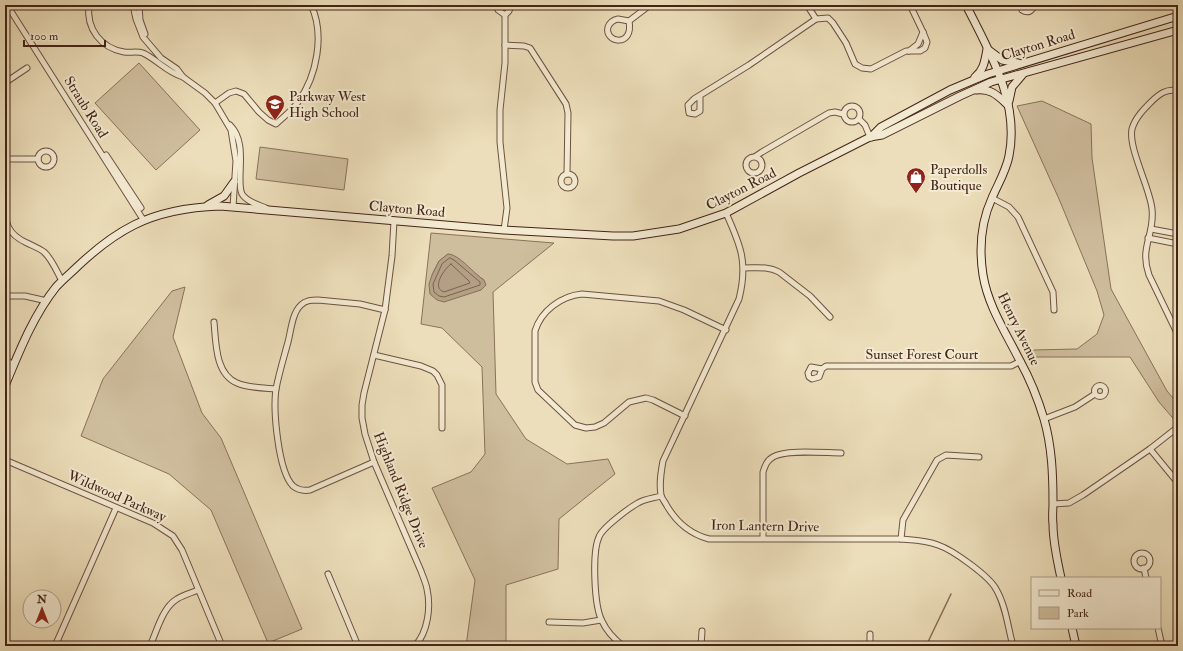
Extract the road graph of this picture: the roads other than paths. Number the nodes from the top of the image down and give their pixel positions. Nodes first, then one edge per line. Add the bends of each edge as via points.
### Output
1 (8, 5) edge
2 (89, 5) edge
3 (133, 5) edge
4 (139, 5) edge
5 (311, 5) edge
6 (497, 5) edge
7 (511, 5) edge
8 (650, 5) edge
9 (807, 5) edge
10 (910, 5) edge
11 (966, 5) edge
12 (1020, 5) edge
13 (1034, 5) edge
14 (1048, 5) edge
15 (505, 15) junction
16 (1178, 16) edge
17 (816, 19) junction
18 (629, 21) junction
19 (1178, 30) edge
20 (505, 44) junction
21 (150, 45) junction
22 (987, 49) junction
23 (1021, 64) junction
24 (27, 68) dead end
25 (998, 70) junction
26 (1024, 73) junction
27 (183, 77) junction
28 (1001, 79) junction
29 (971, 80) junction
30 (5, 84) edge
31 (971, 90) junction
32 (1178, 91) edge
33 (700, 96) dead end
34 (216, 103) junction
35 (1008, 105) junction
36 (843, 114) junction
37 (859, 119) junction
38 (228, 123) junction
39 (870, 137) junction
40 (756, 156) dead end
41 (5, 159) edge
42 (38, 159) dead end
43 (567, 174) dead end
44 (234, 182) junction
45 (992, 198) junction
46 (5, 203) edge
47 (203, 206) junction
48 (233, 207) junction
49 (141, 208) dead end
50 (269, 210) junction
51 (726, 213) junction
52 (144, 221) junction
53 (394, 221) junction
54 (504, 230) junction
55 (1151, 230) junction
56 (1178, 234) edge
57 (1148, 238) junction
58 (1178, 244) edge
59 (744, 268) junction
60 (62, 281) junction
61 (5, 296) edge
62 (47, 301) junction
63 (385, 310) junction
64 (1054, 310) dead end
65 (830, 317) dead end
66 (214, 322) dead end
67 (726, 330) junction
68 (1178, 335) edge
69 (374, 355) junction
70 (5, 360) edge
71 (1021, 361) junction
72 (14, 364) junction
73 (822, 369) dead end
74 (5, 386) edge
75 (276, 389) junction
76 (1095, 394) dead end
77 (685, 416) junction
78 (1044, 419) junction
79 (1178, 427) edge
80 (442, 428) dead end
81 (1150, 449) junction
82 (841, 453) dead end
83 (979, 457) dead end
84 (5, 460) edge
85 (374, 462) junction
86 (1178, 483) edge
87 (661, 496) junction
88 (1053, 504) junction
89 (116, 508) junction
90 (764, 538) junction
91 (902, 539) junction
92 (1144, 568) dead end
93 (328, 574) dead end
94 (1061, 577) edge
95 (1146, 577) edge
96 (198, 590) junction
97 (601, 620) junction
98 (549, 622) dead end
99 (1072, 629) edge
100 (1158, 629) edge
101 (702, 631) dead end
102 (870, 634) dead end
103 (1178, 645) edge
104 (55, 646) edge
105 (150, 646) edge
106 (222, 646) edge
107 (358, 646) edge
108 (415, 646) edge
109 (624, 646) edge
110 (701, 646) edge
111 (870, 646) edge
112 (1013, 646) edge
113 (1076, 646) edge
114 (1162, 646) edge
115 (1172, 646) edge

1 - 49 street
1 - 52 street, Straub Road
2 - 27 street via 89,19 93,31 101,42 113,49 142,53 173,74
3 - 21 street via 139,28
4 - 21 street via 140,20
5 - 34 street via 318,30 315,63 298,102 287,115 276,124 259,112 244,94 236,91
6 - 15 street via 498,10
7 - 15 street
8 - 18 street
9 - 17 street
10 - 17 street via 927,42 925,48 920,51 908,51 871,69 855,64 846,43 828,18
11 - 22 main road, Henry Avenue
12 - 13 street via 1026,12
13 - 14 street
15 - 20 street
16 - 23 main road, Clayton Road
17 - 33 street
18 - 18 street via 618,19 611,22 608,28 611,37 618,41 625,39 629,33
19 - 26 main road, Clayton Road
20 - 43 street via 530,48 566,104
20 - 54 street via 500,110 500,142 507,208
21 - 27 street
22 - 23 main road via 1002,60
22 - 25 main road, Henry Avenue
22 - 29 main road via 983,67
23 - 25 main road, Clayton Road
24 - 30 street
25 - 28 main road, Henry Avenue
25 - 29 main road, Clayton Road
26 - 28 main road, Clayton Road
26 - 35 main road via 1012,87
27 - 34 street
28 - 31 main road, Clayton Road
28 - 35 main road, Henry Avenue
29 - 39 main road, Clayton Road via 880,126
31 - 35 main road via 983,89 993,92
31 - 39 main road, Clayton Road via 882,135
32 - 55 street via 1168,90 1158,95 1138,116 1132,129 1133,143 1152,207
34 - 38 street
35 - 45 main road, Henry Avenue via 1011,129 1009,157
36 - 37 street via 849,122
36 - 37 street via 845,109 853,106 859,111
36 - 40 street via 835,112 825,115
37 - 39 street
38 - 44 street via 236,161
38 - 50 street via 236,132 239,141 242,194
39 - 51 main road, Clayton Road
41 - 42 street
44 - 47 main road via 224,196
44 - 48 street
45 - 64 street via 1009,207 1018,217 1053,292
45 - 71 main road, Henry Avenue via 983,227 983,276 991,305
46 - 60 street via 5,220 11,231 18,239 39,248 47,255
47 - 48 main road, Clayton Road
47 - 52 main road, Clayton Road
48 - 50 main road, Clayton Road
50 - 53 main road, Clayton Road
51 - 54 main road, Clayton Road via 679,230 633,236
51 - 59 street, Iron Lantern Drive via 742,252
52 - 60 main road, Clayton Road via 112,238
53 - 54 main road, Clayton Road
53 - 63 street, Highland Ridge Drive
55 - 56 street
55 - 57 street
57 - 58 street
57 - 68 street via 1146,266
59 - 65 street via 766,268 779,272 810,296
59 - 67 street, Iron Lantern Drive via 740,299
60 - 62 main road, Clayton Road
61 - 62 street via 25,296
62 - 72 main road, Clayton Road via 33,322
63 - 69 street, Highland Ridge Drive
63 - 75 street via 360,304 312,300 301,304 295,314
66 - 75 street via 218,356 226,375 236,383
67 - 77 street, Iron Lantern Drive
67 - 77 street via 659,301 582,294 560,301 544,313 537,324 535,382 538,390 575,425 595,427 630,402 646,398
69 - 80 street via 428,368 437,375 442,385
69 - 85 street, Highland Ridge Drive via 364,393 362,418
70 - 72 street
71 - 73 street, Sunset Forest Court via 1010,366 826,366
71 - 78 main road, Henry Avenue
72 - 74 main road, Clayton Road
75 - 85 street via 276,428 279,446 288,478 295,488 310,490
76 - 78 street via 1075,407
77 - 87 street, Iron Lantern Drive via 663,461 660,474
78 - 88 main road, Henry Avenue via 1052,455
79 - 81 street
81 - 86 street
81 - 88 street via 1069,503
82 - 90 street via 783,454 773,457 766,463
83 - 91 street via 946,456 937,460 903,520
84 - 89 street, Wildwood Parkway
85 - 108 street, Highland Ridge Drive via 427,589 426,627
87 - 90 street, Iron Lantern Drive via 680,524 698,536 709,539
87 - 97 street via 639,502 599,536 596,547 596,598
88 - 94 main road, Henry Avenue via 1052,523
89 - 96 street, Wildwood Parkway via 153,523 173,536 182,550
89 - 104 street
90 - 91 street, Iron Lantern Drive
91 - 112 street, Iron Lantern Drive via 939,545 975,568 991,582 1002,604
92 - 95 street
93 - 107 street
96 - 105 street via 176,599 170,605
96 - 106 street, Wildwood Parkway
97 - 98 street via 583,623
97 - 109 street via 611,636
99 - 113 main road
100 - 114 street
101 - 110 street
102 - 111 street
103 - 115 street

